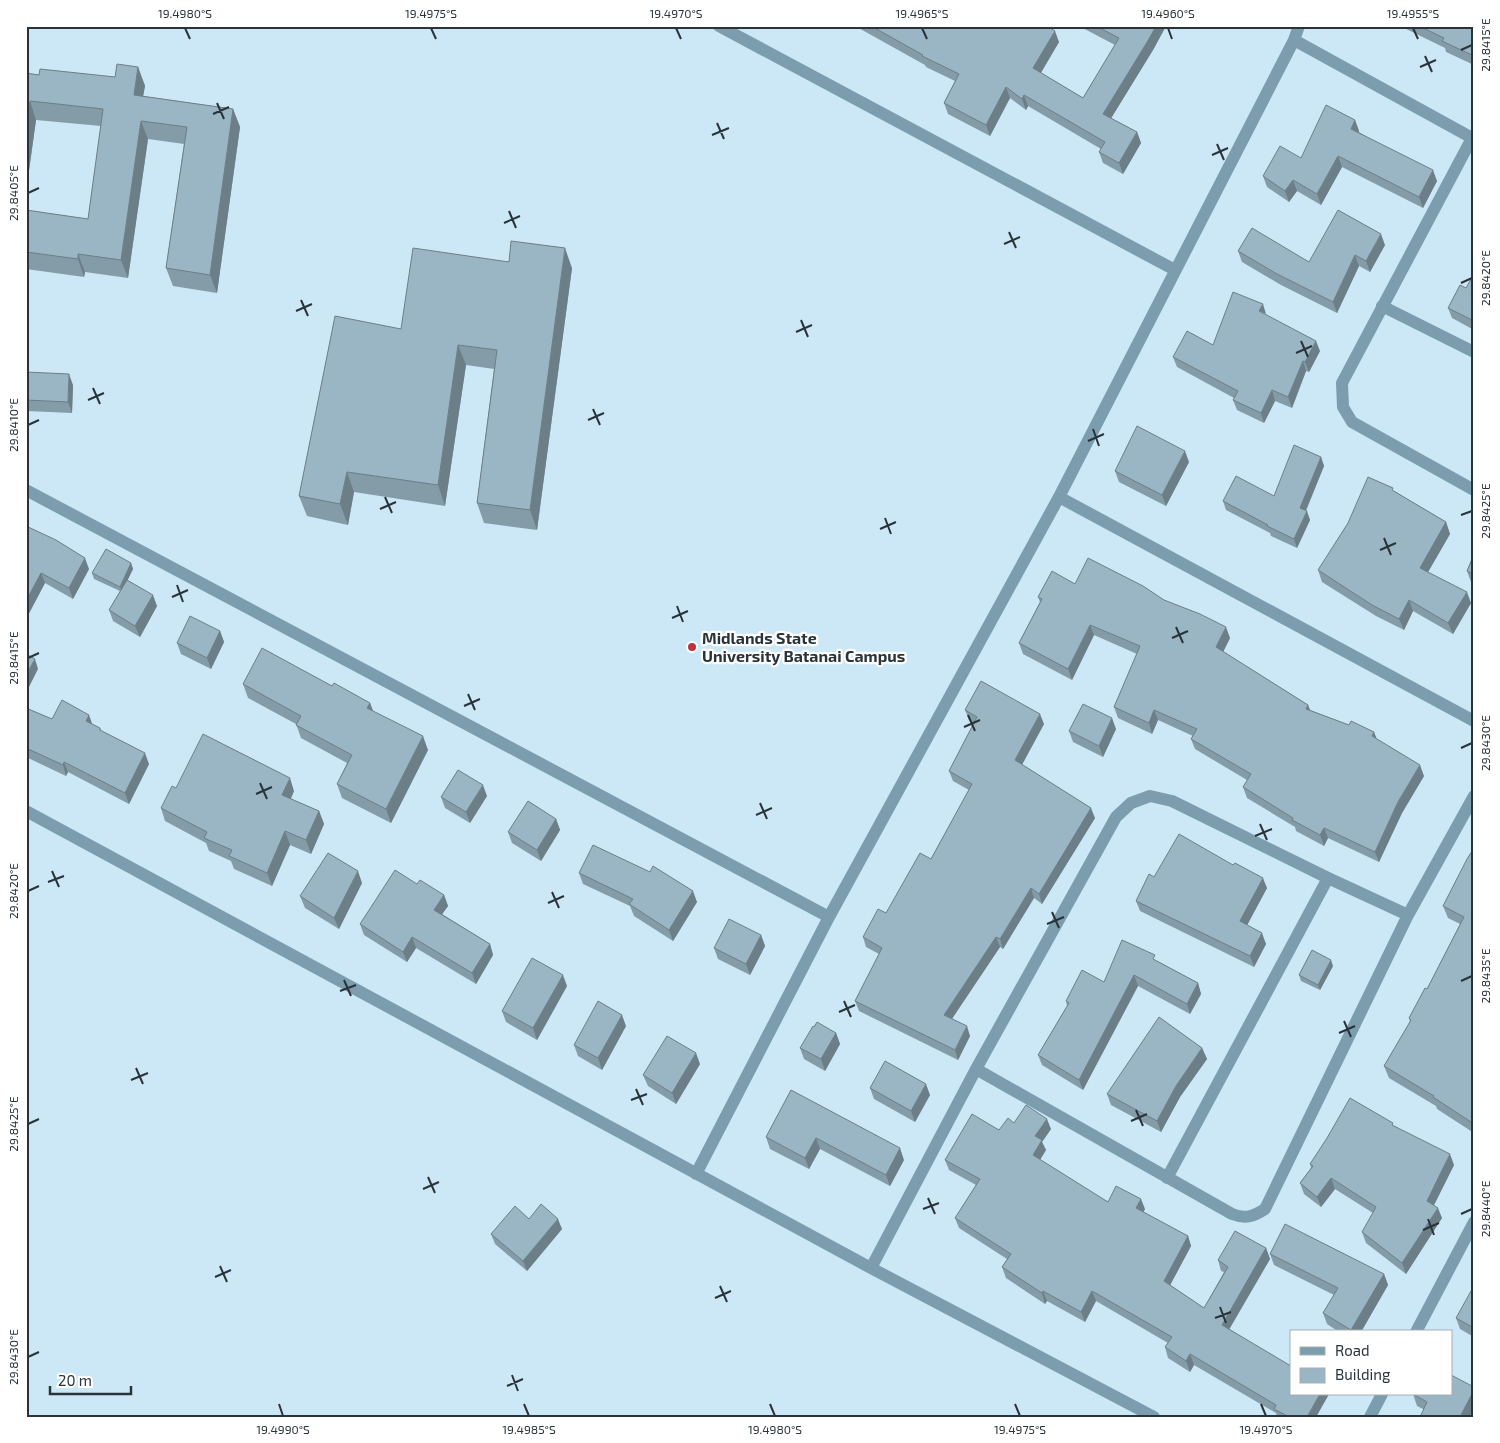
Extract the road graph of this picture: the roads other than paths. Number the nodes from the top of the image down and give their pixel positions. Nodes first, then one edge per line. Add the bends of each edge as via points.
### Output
1 (719, 26) edge
2 (1299, 26) edge
3 (1294, 40) junction
4 (1473, 138) edge
5 (1175, 270) junction
6 (1382, 306) junction
7 (1474, 352) edge
8 (26, 490) edge
9 (1474, 490) edge
10 (1058, 497) junction
11 (1474, 722) edge
12 (1474, 796) edge
13 (26, 811) edge
14 (1328, 878) junction
15 (1408, 915) junction
16 (829, 917) junction
17 (976, 1070) junction
18 (696, 1174) junction
19 (1167, 1178) junction
20 (1474, 1222) edge
21 (871, 1268) junction
22 (1417, 1330) edge
23 (1381, 1396) edge
24 (1154, 1417) edge
25 (1370, 1417) edge

1 - 5 street
2 - 3 street
3 - 4 street
3 - 5 street
4 - 6 street
5 - 10 street
6 - 7 street
6 - 9 street via 1342,383 1343,407 1352,422
8 - 16 street
10 - 11 street
10 - 16 street
12 - 15 street
13 - 18 street
14 - 15 street
14 - 17 street via 1172,801 1150,796 1130,803 1116,817
14 - 19 street
15 - 19 street via 1265,1209 1243,1218
16 - 18 street
17 - 19 street
17 - 21 street
18 - 21 street
20 - 22 street
21 - 24 street
23 - 25 street

